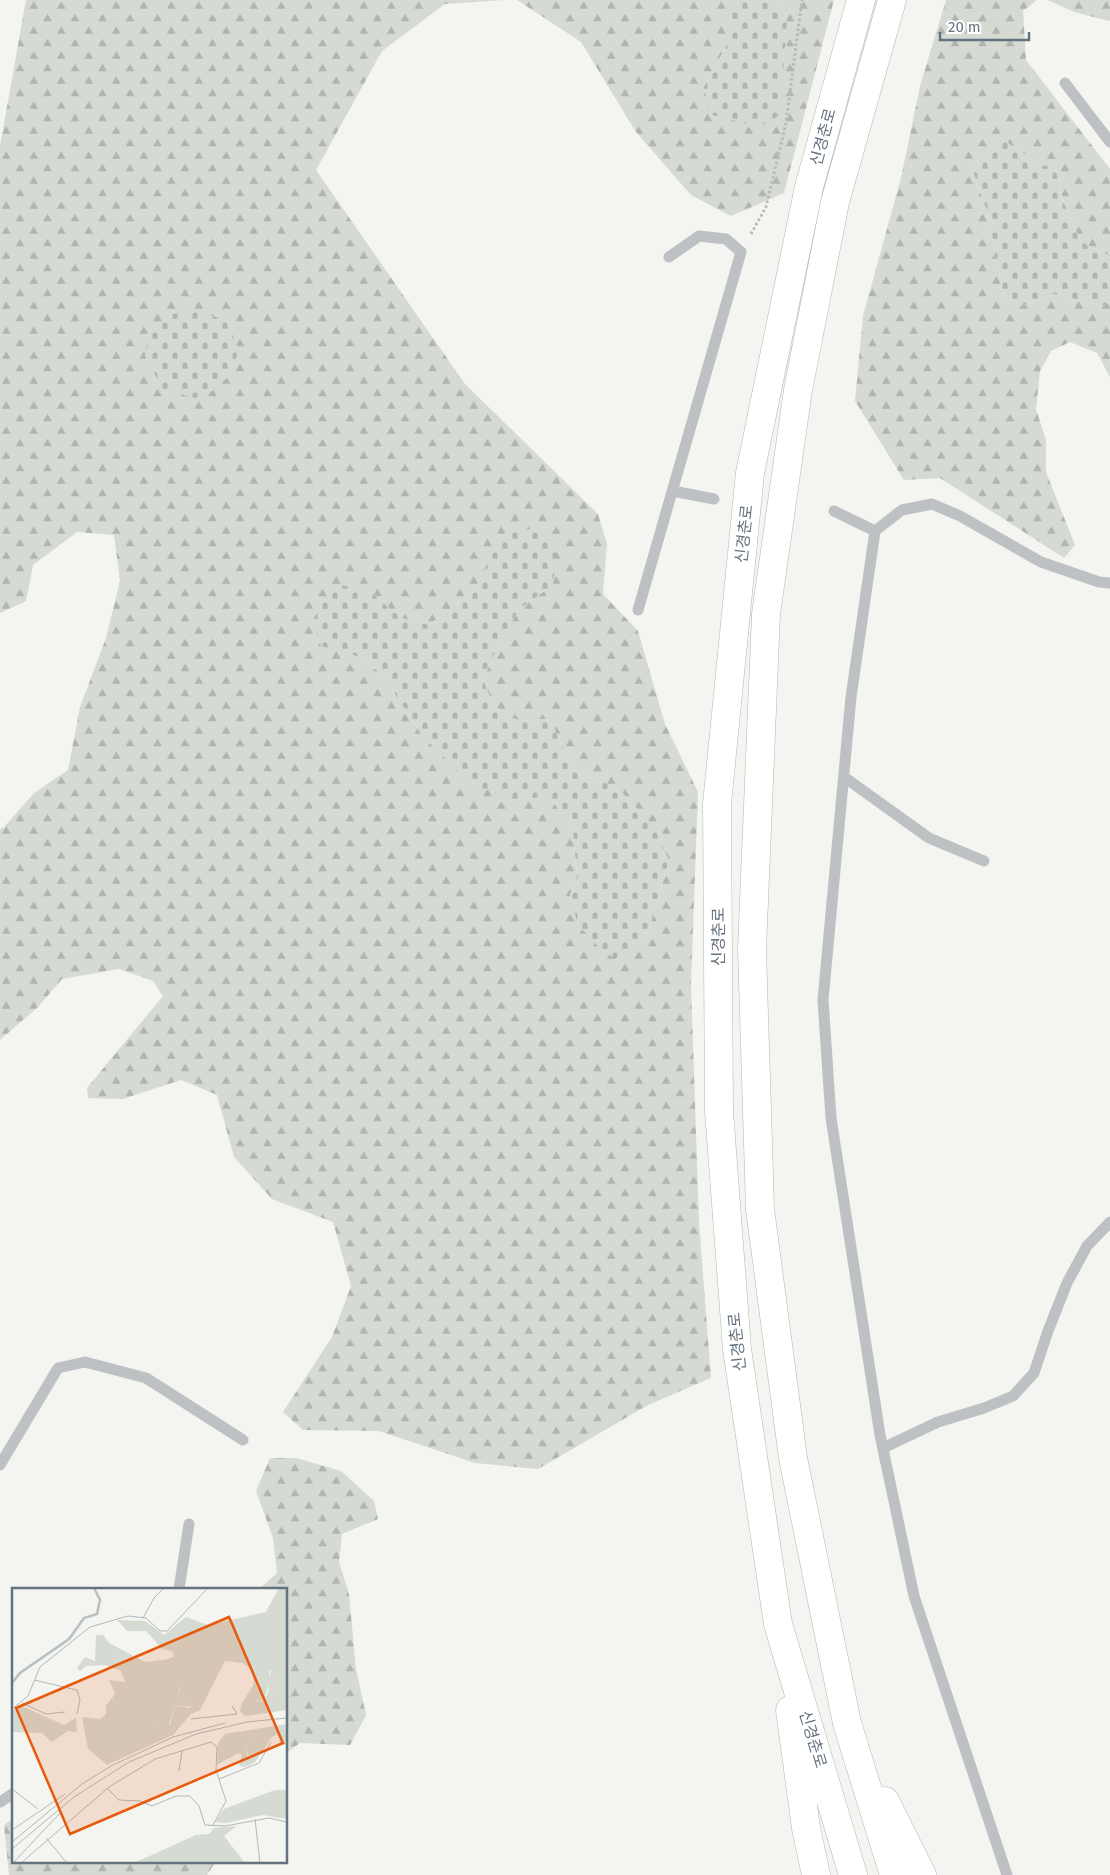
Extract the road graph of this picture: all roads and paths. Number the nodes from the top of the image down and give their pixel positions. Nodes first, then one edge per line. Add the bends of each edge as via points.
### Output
1 (802, 0) edge
2 (861, 0) edge
3 (892, 0) edge
4 (1065, 83) dead end
5 (1110, 142) edge
6 (741, 252) junction
7 (669, 257) dead end
8 (673, 491) junction
9 (714, 498) dead end
10 (834, 511) dead end
11 (875, 531) junction
12 (1110, 583) edge
13 (638, 610) dead end
14 (844, 777) junction
15 (984, 861) dead end
16 (1110, 1222) edge
17 (244, 1440) dead end
18 (883, 1448) junction
19 (0, 1465) edge
20 (189, 1524) dead end
21 (179, 1588) edge
22 (778, 1624) junction
23 (847, 1723) junction
24 (12, 1794) edge
25 (0, 1802) edge
26 (816, 1875) edge
27 (853, 1875) edge
28 (894, 1875) edge
29 (922, 1875) edge
30 (1007, 1875) edge

1 - 6 path via 786,123 766,207
2 - 22 highway, 신경춘로 via 809,187 750,473 717,804 719,1111 738,1359
3 - 23 highway, 신경춘로 via 835,202 798,390 766,614 752,949 760,1209 793,1458
4 - 5 lane
6 - 7 lane via 726,239 699,236
6 - 8 lane
8 - 9 lane
8 - 13 lane
10 - 11 lane
11 - 12 lane via 902,510 932,504 960,516 1041,562
11 - 14 lane via 851,697
14 - 15 lane via 929,838
14 - 18 lane via 824,1000 830,1118
16 - 18 lane via 1088,1246 1067,1283 1034,1372 1013,1396 938,1422
17 - 19 lane via 146,1378 85,1362 58,1368
18 - 30 lane via 914,1596
20 - 21 lane
22 - 26 highway via 806,1828
22 - 27 highway, 신경춘로
23 - 28 highway, 신경춘로
23 - 29 highway
24 - 25 lane

